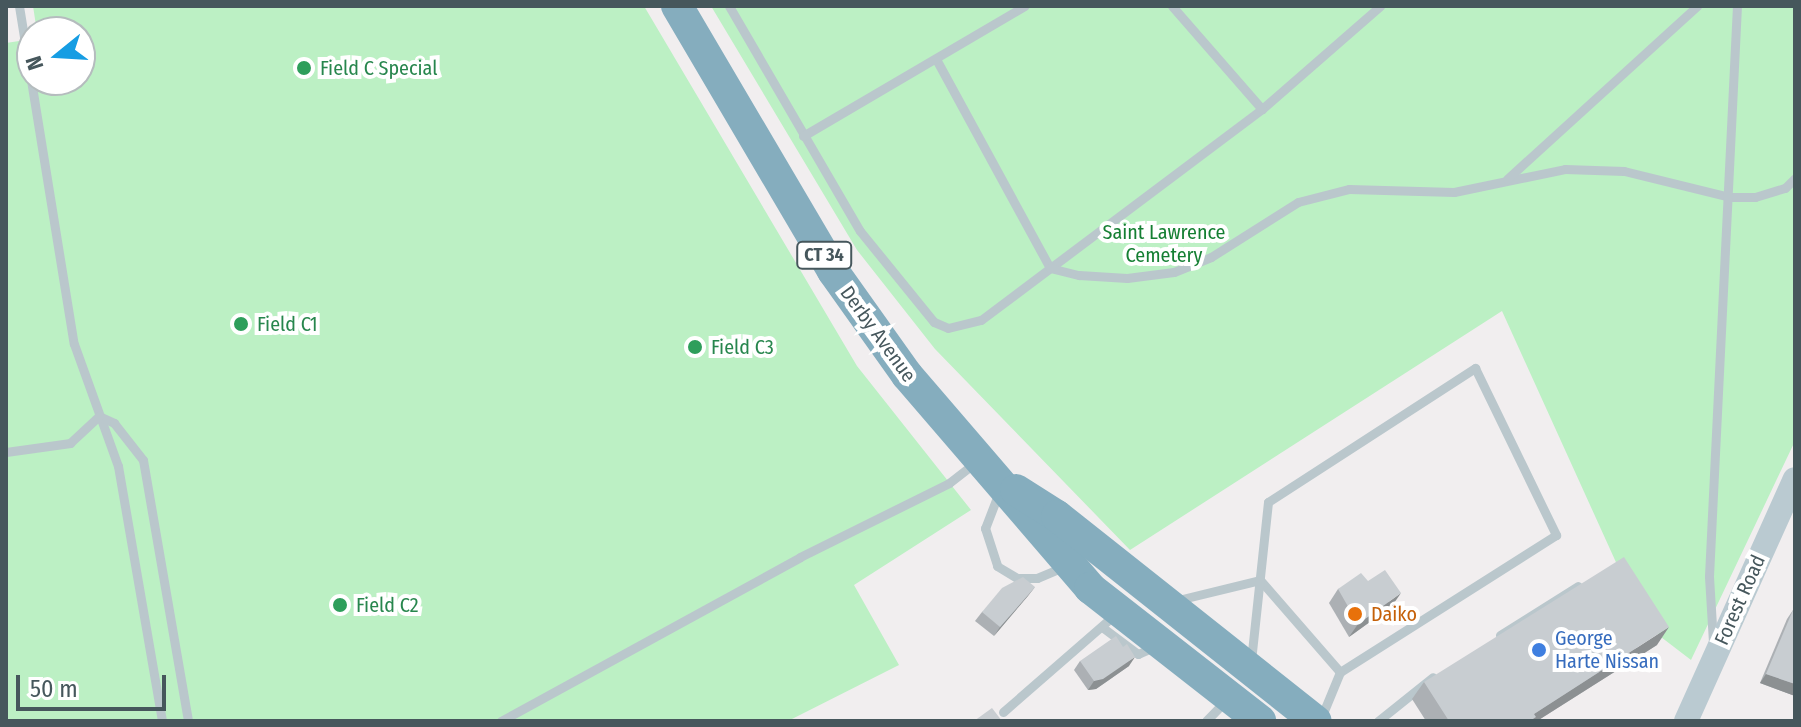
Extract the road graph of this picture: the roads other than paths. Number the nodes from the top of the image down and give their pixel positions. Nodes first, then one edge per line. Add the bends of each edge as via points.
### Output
1 (19, 6) edge
2 (677, 6) edge
3 (729, 6) edge
4 (1025, 6) edge
5 (1172, 6) edge
6 (1380, 6) edge
7 (1697, 6) edge
8 (1737, 6) edge
9 (936, 59) junction
10 (1262, 109) junction
11 (803, 136) junction
12 (1795, 178) edge
13 (1507, 179) junction
14 (1730, 197) junction
15 (1050, 268) junction
16 (99, 416) junction
17 (6, 452) edge
18 (981, 459) junction
19 (1795, 479) edge
20 (1003, 482) junction
21 (1069, 565) junction
22 (1260, 580) junction
23 (1578, 586) edge
24 (1167, 603) junction
25 (1110, 619) junction
26 (1485, 644) edge
27 (1714, 657) junction
28 (1445, 669) edge
29 (1251, 671) junction
30 (1340, 672) junction
31 (1229, 697) junction
32 (1003, 712) dead end
33 (162, 721) edge
34 (188, 721) edge
35 (501, 721) edge
36 (1206, 721) edge
37 (1260, 721) edge
38 (1318, 721) edge
39 (1378, 721) edge
40 (1686, 721) edge

1 - 16 lane via 74,344
2 - 18 highway, Derby Avenue / CT 34 via 864,318
3 - 11 lane
4 - 9 lane
5 - 10 lane
6 - 10 lane
7 - 13 lane
8 - 14 lane
9 - 11 lane
9 - 15 lane
10 - 15 lane
11 - 15 lane via 860,231 934,322 948,328 981,320
12 - 14 lane via 1785,188 1755,197
13 - 14 lane via 1565,169 1624,171
13 - 15 lane via 1454,192 1349,189 1298,202 1211,257 1174,272 1127,278
14 - 27 lane via 1709,576
16 - 17 lane via 70,443
16 - 33 lane via 118,466
16 - 34 lane via 114,423 143,460
18 - 20 highway, Derby Avenue / CT 34
18 - 35 lane via 949,483 800,557
19 - 27 main road, Forest Road
20 - 21 highway, Derby Avenue / CT 34
20 - 21 lane via 985,528 997,566 1017,578 1037,578
20 - 24 highway, Derby Avenue / CT 34 via 1057,516
21 - 25 highway, Derby Avenue / CT 34
22 - 24 lane
22 - 29 lane
22 - 30 lane
22 - 30 lane via 1268,502 1475,368 1556,535
23 - 26 lane
24 - 29 highway, Derby Avenue / CT 34
25 - 31 highway, Derby Avenue / CT 34 via 1159,643
25 - 32 lane
27 - 40 main road, Forest Road
28 - 39 lane via 1406,694
29 - 31 highway
29 - 38 highway, Derby Avenue / CT 34
30 - 38 lane
31 - 36 lane
31 - 37 highway, Derby Avenue / CT 34

